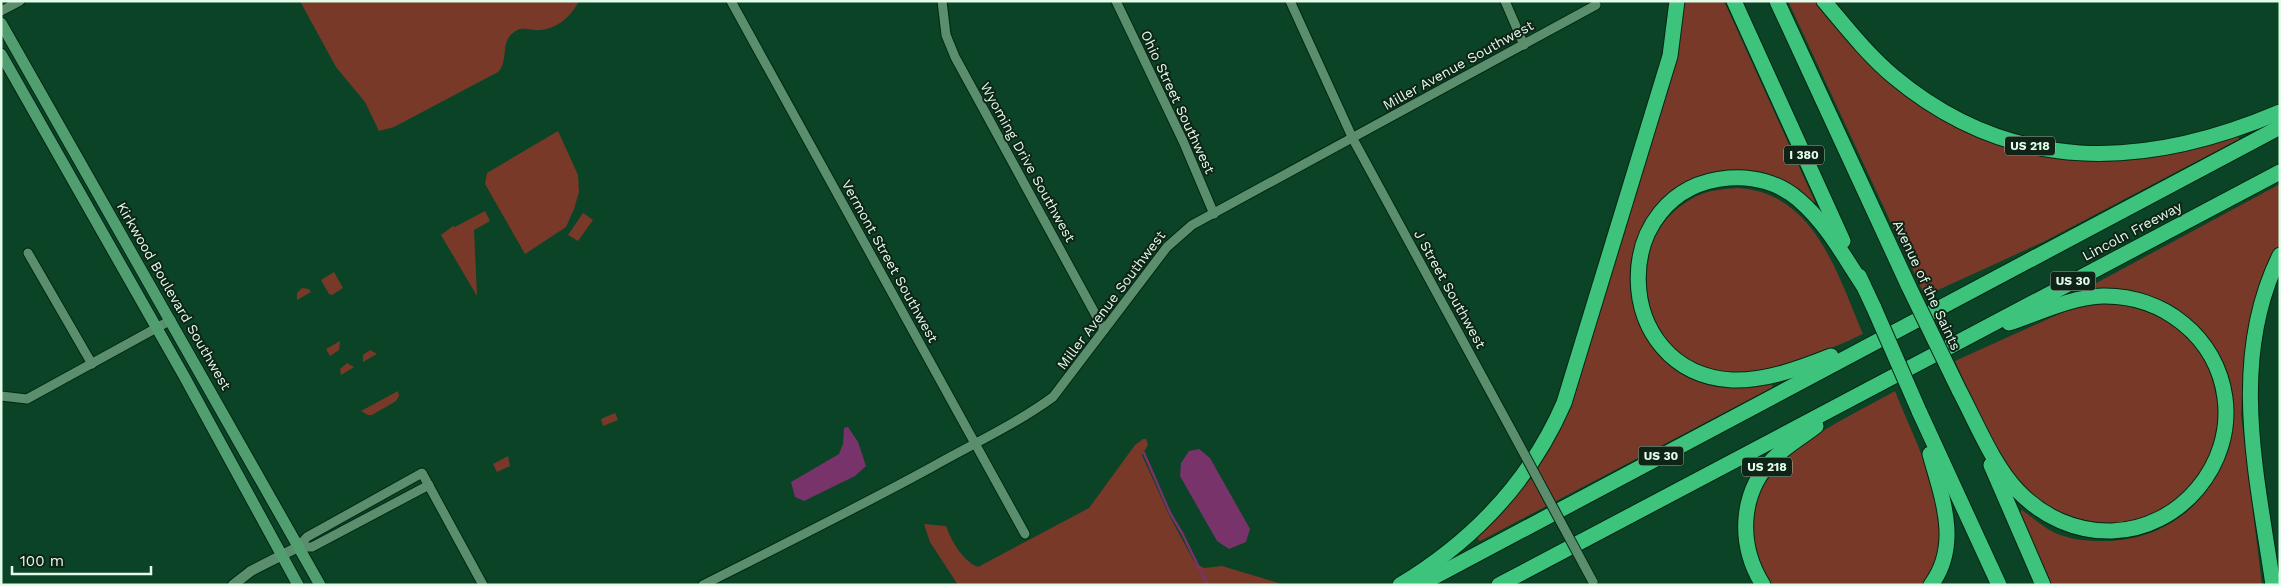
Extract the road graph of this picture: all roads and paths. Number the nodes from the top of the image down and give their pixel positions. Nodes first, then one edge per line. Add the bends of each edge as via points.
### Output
1 (20, 1) edge
2 (732, 1) edge
3 (942, 1) edge
4 (1116, 1) edge
5 (1290, 1) edge
6 (1505, 1) edge
7 (1677, 1) edge
8 (1734, 1) edge
9 (1777, 1) edge
10 (1824, 1) edge
11 (1596, 5) dead end
12 (1, 11) edge
13 (1, 23) edge
14 (1524, 45) junction
15 (1, 54) edge
16 (2280, 112) edge
17 (2280, 127) edge
18 (1353, 139) junction
19 (2280, 172) edge
20 (1214, 214) junction
21 (28, 253) dead end
22 (2280, 255) edge
23 (1863, 285) junction
24 (171, 320) junction
25 (1902, 327) junction
26 (157, 328) junction
27 (1104, 330) junction
28 (1960, 340) junction
29 (92, 364) junction
30 (1867, 390) junction
31 (1959, 390) junction
32 (1, 396) edge
33 (1918, 412) junction
34 (975, 443) junction
35 (429, 485) junction
36 (1024, 534) dead end
37 (298, 546) junction
38 (282, 555) junction
39 (1593, 584) edge
40 (233, 585) edge
41 (298, 585) edge
42 (320, 585) edge
43 (483, 585) edge
44 (703, 585) edge
45 (1400, 585) edge
46 (1419, 585) edge
47 (1499, 585) edge
48 (1763, 585) edge
49 (1931, 585) edge
50 (1999, 585) edge
51 (2043, 585) edge
52 (2272, 585) edge

1 - 12 street
2 - 34 street, Vermont Street Southwest
3 - 27 street, Wyoming Drive Southwest via 946,34 954,56
4 - 20 street, Ohio Street Southwest
5 - 18 street, J Street Southwest
6 - 14 street
7 - 45 highway via 1670,56 1564,403 1554,426 1535,460 1485,520 1471,534
8 - 23 highway, I 380
9 - 31 highway, Avenue of the Saints / I 380, bridge
10 - 16 highway, US 218 via 1893,76 1961,121 2019,143 2082,154 2142,152 2177,147
11 - 14 street, Miller Avenue Southwest
13 - 24 main road, Kirkwood Boulevard Southwest
14 - 18 street, Miller Avenue Southwest
15 - 26 main road
17 - 25 highway, Lincoln Freeway / US 30
18 - 20 street, Miller Avenue Southwest
18 - 39 street, J Street Southwest, bridge
19 - 28 highway, Lincoln Freeway / US 30
20 - 27 street, Miller Avenue Southwest via 1178,235
21 - 29 street
22 - 52 highway via 2254,335 2249,371 2254,458
23 - 25 highway via 1819,218 1799,199 1782,188 1740,177 1694,186 1676,198 1650,229 1637,267 1640,306 1660,344 1674,358 1712,376 1732,380 1786,372
23 - 33 highway, I 380, bridge
24 - 26 street
24 - 37 main road, Kirkwood Boulevard Southwest
25 - 46 highway, US 30
26 - 29 street
26 - 38 main road
27 - 34 street, Miller Avenue Southwest via 1054,397
28 - 30 highway, Lincoln Freeway / US 30
28 - 31 highway via 2073,301 2102,296 2145,302 2166,310 2198,338 2209,353 2222,383 2225,398 2222,443 2202,484 2170,515 2127,531 2079,528 2040,510 2018,491 2001,467
29 - 32 street via 27,399
30 - 47 highway, US 30
30 - 48 highway, US 218 via 1786,447 1753,488 1745,534 1752,563
31 - 51 highway, Avenue of the Saints / I 380
33 - 49 highway via 1944,501 1948,531 1943,563
33 - 50 highway, I 380
34 - 36 street, Vermont Street Southwest
34 - 44 street, Miller Avenue Southwest via 842,516
35 - 37 street via 312,546
35 - 37 street via 422,473 307,537
35 - 43 street
37 - 38 street
37 - 42 main road, Kirkwood Boulevard Southwest
38 - 40 street via 251,571
38 - 41 main road

